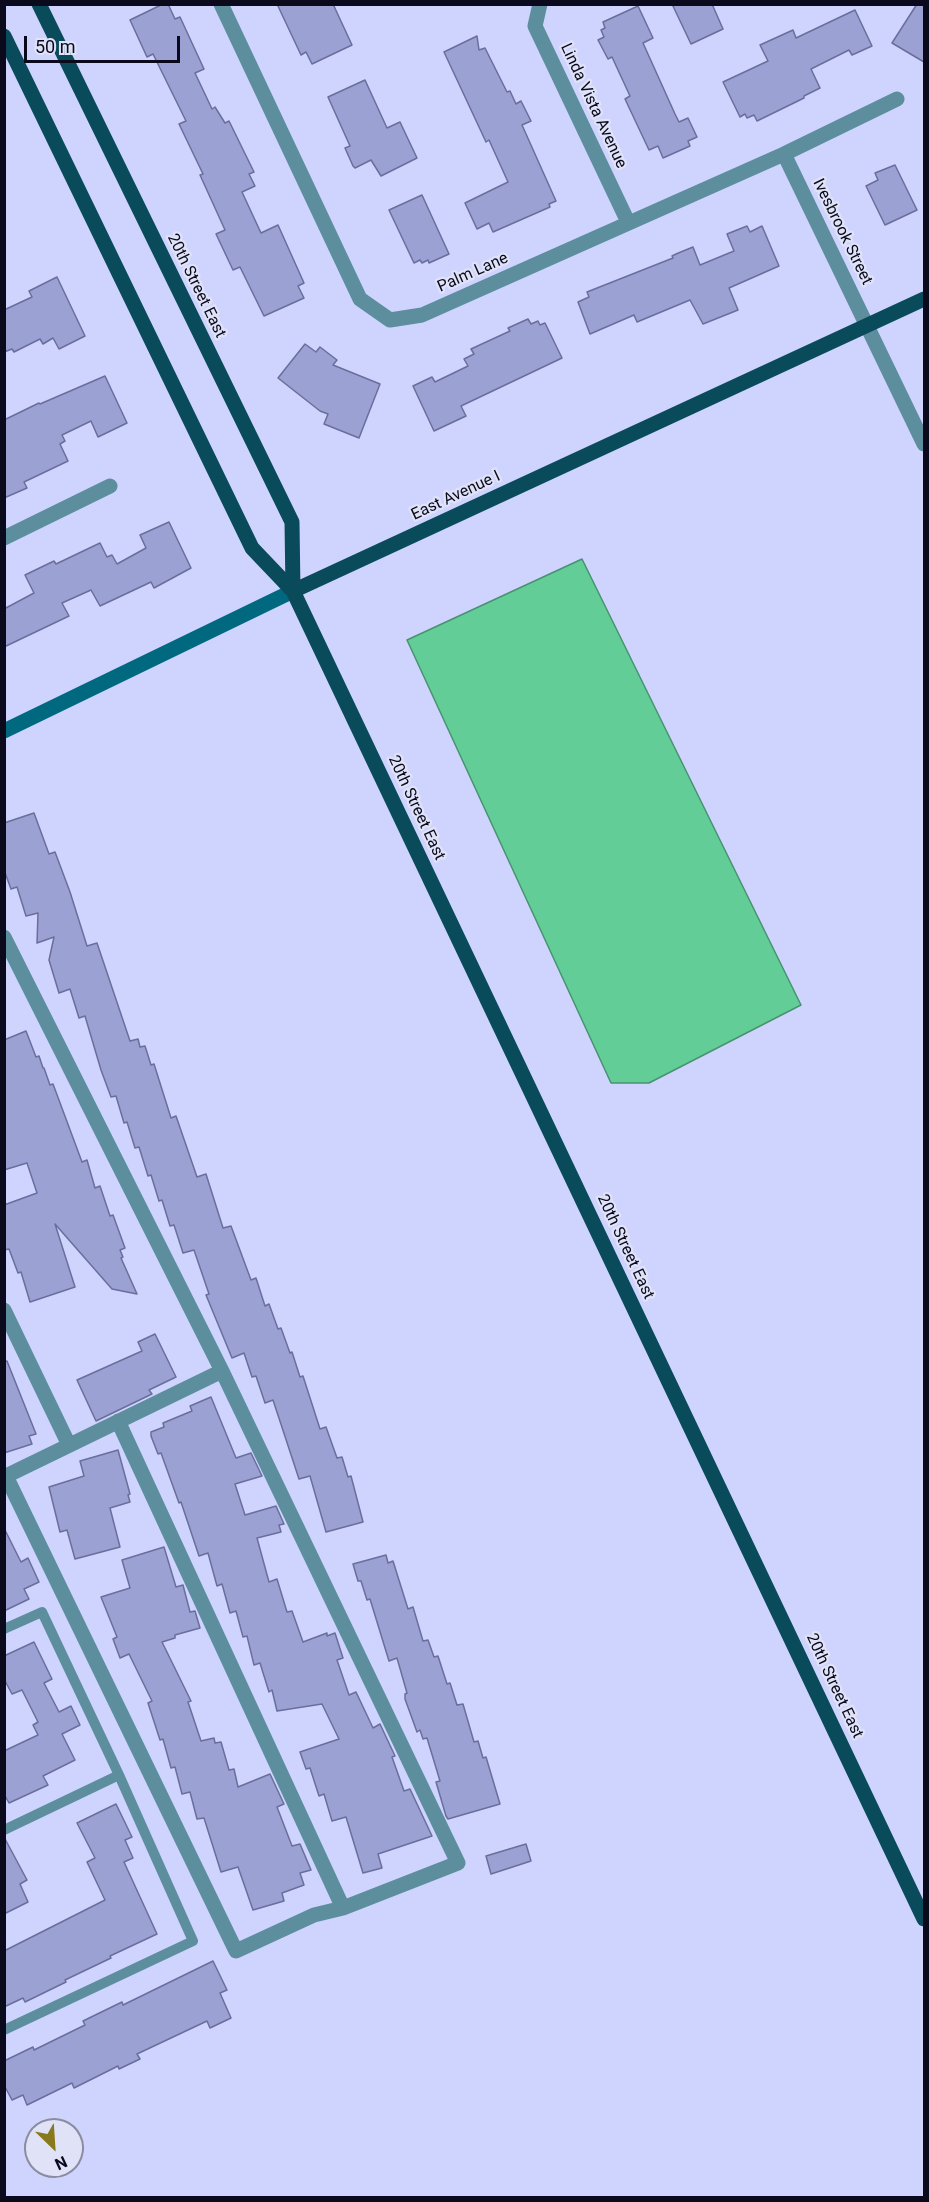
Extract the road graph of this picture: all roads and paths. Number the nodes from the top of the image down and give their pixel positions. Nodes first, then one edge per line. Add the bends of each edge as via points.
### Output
1 (39, 4) edge
2 (221, 4) edge
3 (540, 4) edge
4 (4, 36) edge
5 (897, 99) dead end
6 (784, 154) junction
7 (628, 222) junction
8 (924, 299) edge
9 (868, 326) junction
10 (924, 444) edge
11 (110, 486) dead end
12 (4, 538) edge
13 (293, 591) junction
14 (4, 731) edge
15 (4, 937) edge
16 (4, 1310) edge
17 (222, 1371) junction
18 (118, 1421) junction
19 (69, 1445) junction
20 (4, 1629) edge
21 (119, 1775) junction
22 (4, 1830) edge
23 (343, 1908) junction
24 (924, 1919) edge
25 (4, 2030) edge

1 - 13 main road, 20th Street East via 292,522
2 - 7 street, Palm Lane via 360,299 390,320 422,315
3 - 7 street, Linda Vista Avenue via 536,26
4 - 13 main road, 20th Street East via 252,548
5 - 6 street, Palm Lane
6 - 7 street, Palm Lane
6 - 9 street, Ivesbrook Street
8 - 9 main road, East Avenue I
9 - 10 street, Ivesbrook Street
9 - 13 main road, East Avenue I
11 - 12 street
13 - 14 main road, East Avenue I
13 - 24 main road, 20th Street East
15 - 17 street
16 - 19 street
17 - 18 street
17 - 23 street via 458,1863
18 - 19 street
18 - 23 street
19 - 23 street via 6,1476 236,1951 314,1915
20 - 21 lane via 42,1612
21 - 22 lane
21 - 25 lane via 193,1941

